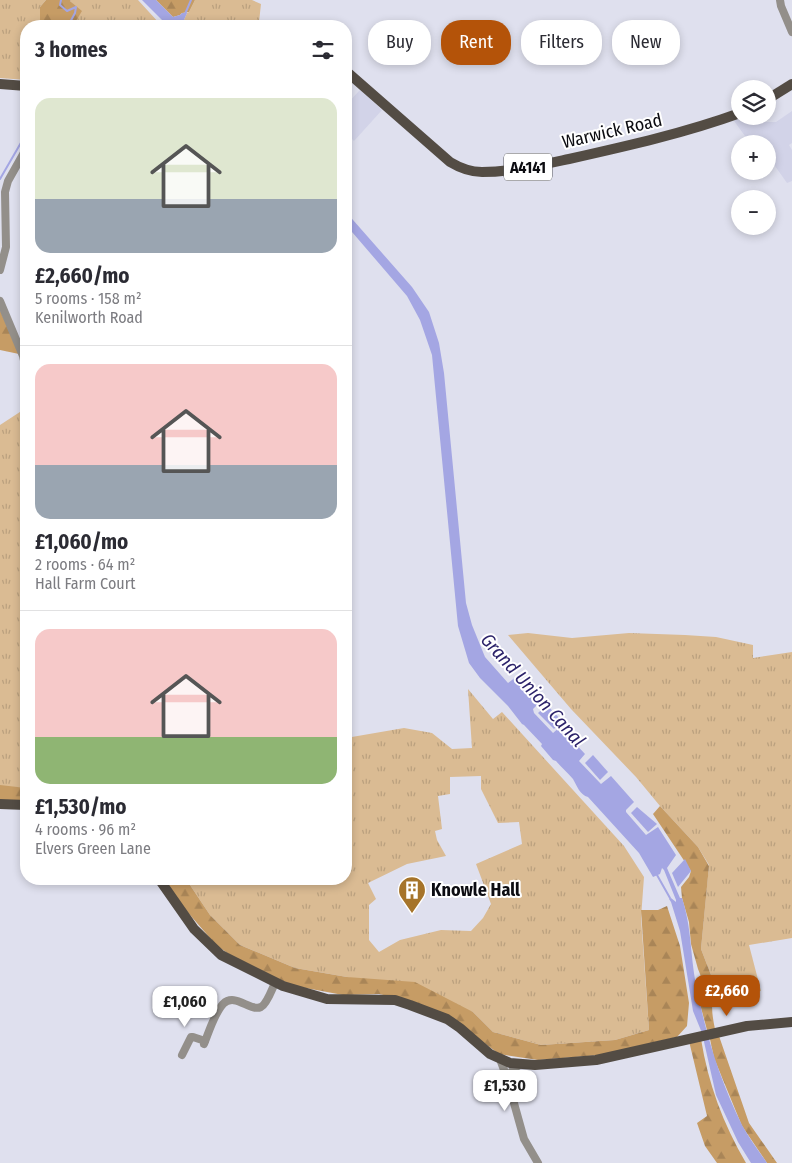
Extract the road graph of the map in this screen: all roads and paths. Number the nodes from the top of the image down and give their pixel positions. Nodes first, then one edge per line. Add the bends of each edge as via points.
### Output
1 (780, 0) edge
2 (792, 32) edge
3 (352, 76) edge
4 (0, 84) edge
5 (792, 84) edge
6 (20, 86) edge
7 (776, 95) edge
8 (731, 116) edge
9 (20, 160) edge
10 (0, 270) edge
11 (0, 301) edge
12 (20, 349) edge
13 (0, 804) edge
14 (20, 805) edge
15 (163, 885) edge
16 (275, 983) junction
17 (792, 1022) edge
18 (182, 1055) dead end
19 (500, 1059) junction
20 (520, 1064) junction
21 (507, 1078) junction
22 (538, 1163) edge

1 - 2 street
3 - 8 main road, Warwick Road / A4141 via 450,162 467,170 482,172 528,167 631,146
4 - 6 main road
5 - 7 main road
9 - 10 street via 5,192 6,247
11 - 12 street
13 - 14 main road
15 - 16 main road via 194,930 221,956
16 - 18 street via 261,1007 236,1000 224,1004 205,1042 191,1037
16 - 19 main road via 327,999 396,1000 447,1019
17 - 20 main road via 747,1026 596,1060
19 - 20 main road
19 - 21 street
20 - 21 street
21 - 22 street via 524,1139

